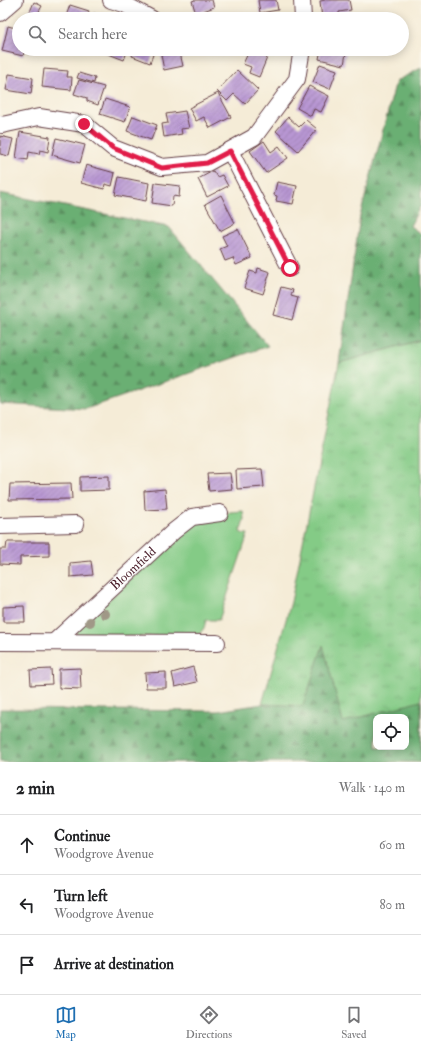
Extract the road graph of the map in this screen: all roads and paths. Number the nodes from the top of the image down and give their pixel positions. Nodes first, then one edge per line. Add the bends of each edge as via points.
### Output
1 (15, 0) edge
2 (111, 0) edge
3 (302, 0) edge
4 (147, 11) edge
5 (303, 12) edge
6 (0, 13) edge
7 (301, 56) edge
8 (0, 124) edge
9 (230, 151) junction
10 (290, 268) dead end
11 (220, 513) dead end
12 (76, 524) dead end
13 (0, 526) edge
14 (0, 642) edge
15 (54, 642) junction
16 (217, 643) dead end

1 - 6 street
2 - 4 street
3 - 5 street
7 - 9 street via 298,79 254,137
8 - 9 street via 39,117 84,124 113,148 162,168 207,163
9 - 10 street
11 - 15 street, Bloomfield via 192,517
12 - 13 street
14 - 15 street
15 - 16 street

